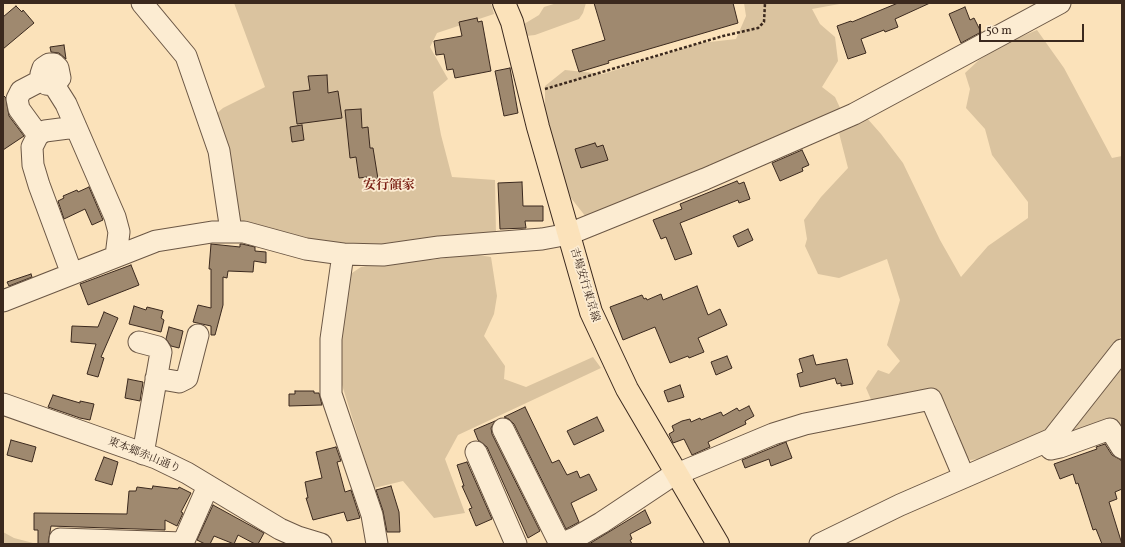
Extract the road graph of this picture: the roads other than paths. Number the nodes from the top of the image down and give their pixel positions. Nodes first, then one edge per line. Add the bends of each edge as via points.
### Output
1 (142, 3) edge
2 (504, 3) edge
3 (1060, 3) edge
4 (76, 128) junction
5 (38, 135) junction
6 (231, 231) junction
7 (119, 232) junction
8 (569, 234) junction
9 (140, 247) junction
10 (343, 254) junction
11 (116, 256) junction
12 (72, 274) junction
13 (3, 301) edge
14 (198, 335) dead end
15 (139, 342) dead end
16 (1122, 350) edge
17 (156, 378) junction
18 (3, 404) edge
19 (503, 429) dead end
20 (1045, 443) junction
21 (1122, 448) edge
22 (476, 452) dead end
23 (143, 454) junction
24 (677, 473) junction
25 (964, 477) junction
26 (208, 486) junction
27 (279, 536) edge
28 (110, 542) edge
29 (60, 544) edge
30 (321, 544) edge
31 (377, 544) edge
32 (516, 544) edge
33 (560, 544) edge
34 (718, 544) edge
35 (820, 544) edge

1 - 6 street via 186,56 219,151
2 - 8 main road, 吉場安行東京線 via 512,22
3 - 8 street via 854,114 705,179
4 - 5 street via 45,131
4 - 5 street via 66,104 48,82 21,92 17,99 19,109
4 - 7 street via 115,217
5 - 12 street via 32,147 33,165 47,211
6 - 9 street via 177,236
6 - 10 street via 244,232 306,249
7 - 9 street
7 - 11 street
8 - 10 street via 383,255
8 - 24 main road, 吉場安行東京線 via 591,312 607,350
9 - 11 street
10 - 31 street via 331,339 331,394 372,515
11 - 12 street
12 - 13 street
14 - 17 street via 186,378 179,382
15 - 17 street via 158,348 161,352
16 - 20 street via 1059,432
17 - 23 street
18 - 23 street, 東本郷赤山通り
19 - 33 street
20 - 21 street via 1051,449 1110,429
20 - 25 street
22 - 32 street
23 - 26 street, 東本郷赤山通り
24 - 25 street via 773,434 805,424 931,399
24 - 33 street via 575,538
24 - 34 main road, 吉場安行東京線
25 - 35 street via 900,504
26 - 27 street, 東本郷赤山通り
26 - 28 street via 183,543
27 - 30 street, 東本郷赤山通り via 298,537
28 - 29 street via 60,539

